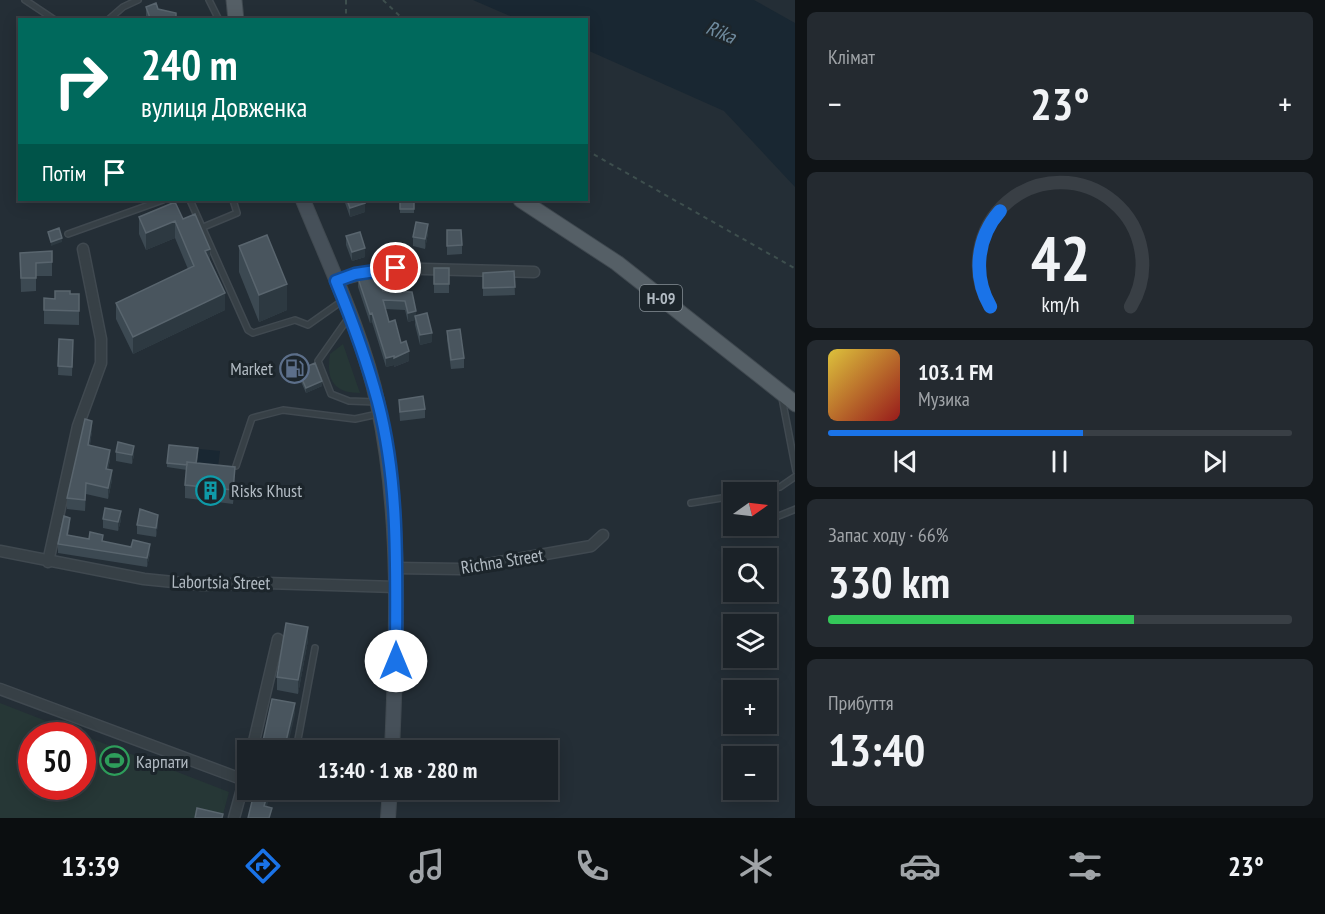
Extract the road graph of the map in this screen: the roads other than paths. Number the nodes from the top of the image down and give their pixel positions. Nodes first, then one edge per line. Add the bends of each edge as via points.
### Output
1 (25, 0) edge
2 (138, 0) edge
3 (209, 0) edge
4 (234, 0) edge
5 (53, 18) edge
6 (110, 18) edge
7 (218, 18) edge
8 (236, 18) edge
9 (161, 201) edge
10 (190, 201) edge
11 (233, 201) edge
12 (303, 201) edge
13 (523, 201) edge
14 (201, 228) junction
15 (68, 234) dead end
16 (82, 249) dead end
17 (534, 272) dead end
18 (336, 281) junction
19 (344, 300) junction
20 (350, 316) junction
21 (782, 393) junction
22 (795, 404) edge
23 (379, 408) junction
24 (236, 466) edge
25 (795, 471) edge
26 (795, 476) edge
27 (777, 488) edge
28 (723, 498) edge
29 (691, 503) dead end
30 (795, 509) edge
31 (777, 516) edge
32 (603, 535) dead end
33 (0, 551) edge
34 (48, 562) junction
35 (396, 568) junction
36 (396, 587) junction
37 (278, 639) dead end
38 (315, 648) dead end
39 (0, 689) edge
40 (293, 706) edge
41 (302, 708) junction
42 (256, 740) edge
43 (297, 740) edge
44 (392, 740) edge
45 (237, 777) edge
46 (239, 800) edge
47 (389, 800) edge
48 (234, 818) edge
49 (388, 818) edge

1 - 5 lane
2 - 6 lane
3 - 7 lane
4 - 8 main road
9 - 15 lane
10 - 14 lane
11 - 14 lane via 237,213
12 - 18 main road
13 - 21 main road, Н-09 via 617,263
14 - 19 lane via 243,323 253,333 295,320 308,325
16 - 34 street via 101,339 101,363 78,426
17 - 18 street via 386,268
18 - 19 main road
19 - 20 main road
20 - 23 main road
20 - 23 lane via 318,361 332,394
21 - 22 main road, Н-09
21 - 25 lane
23 - 24 lane via 355,419 284,410 252,418
23 - 35 main road via 392,486
26 - 27 lane
28 - 29 lane
30 - 31 lane
32 - 35 street, Richna Street via 591,546 460,569
33 - 34 street, Labortsia Street
34 - 36 street, Labortsia Street via 202,585
35 - 36 main road
36 - 44 main road
37 - 42 street via 270,701
38 - 41 lane
39 - 45 street
40 - 41 lane
41 - 43 lane
46 - 48 street
47 - 49 main road

